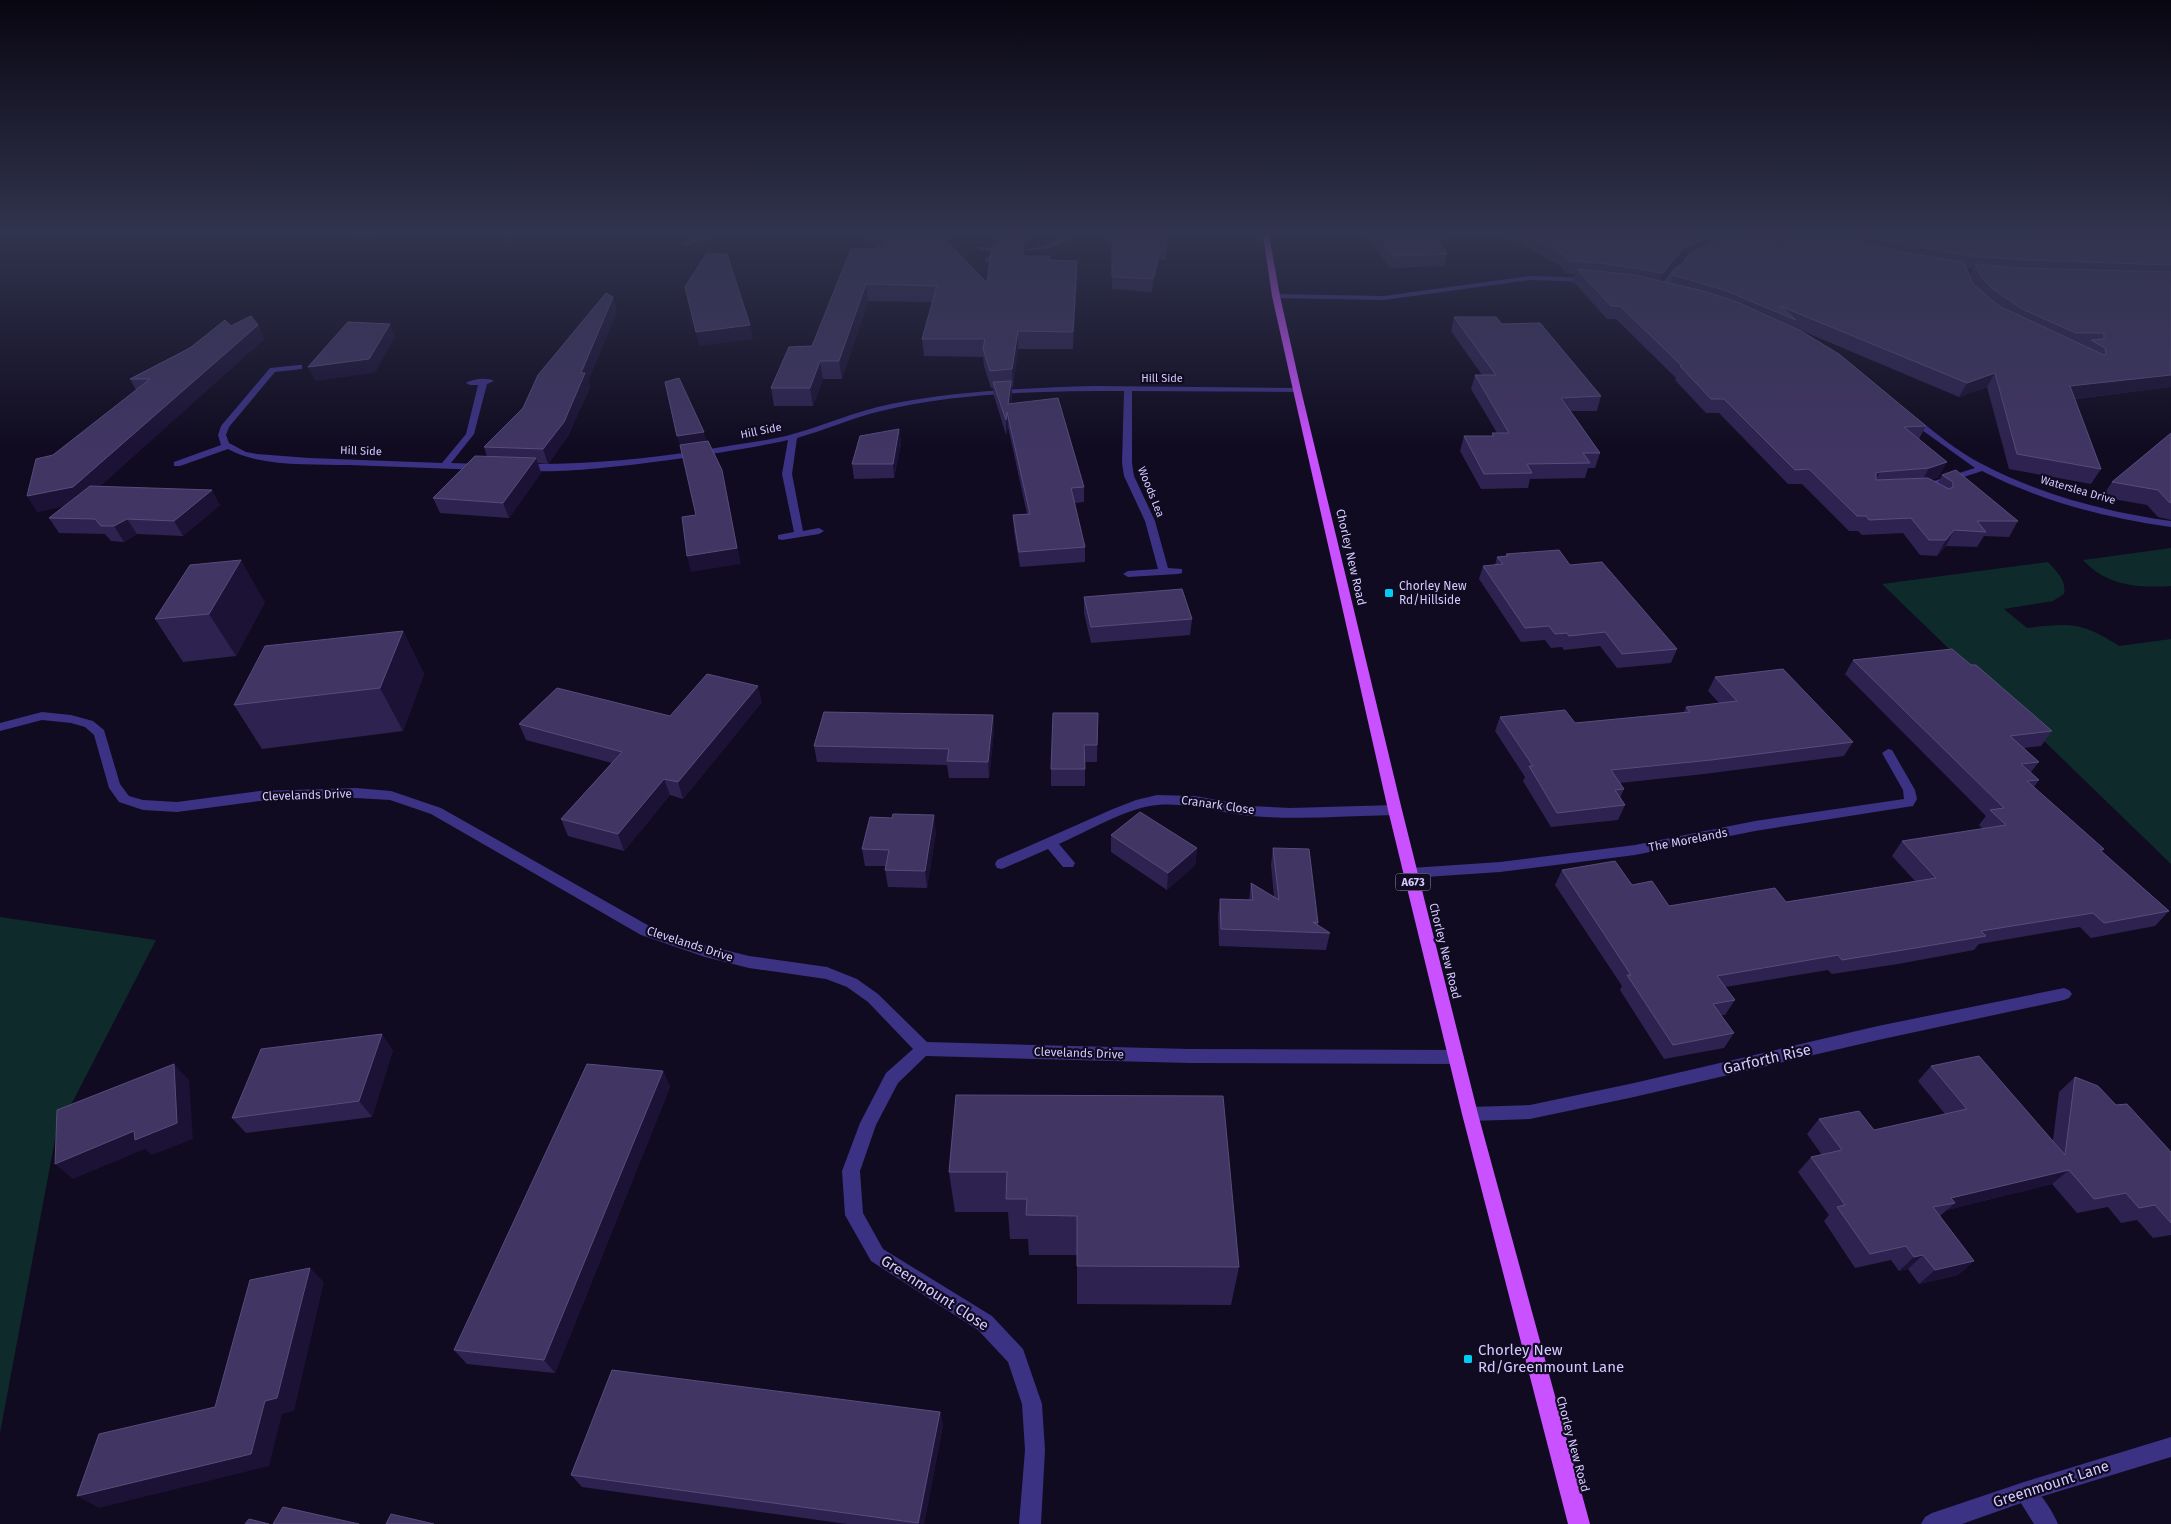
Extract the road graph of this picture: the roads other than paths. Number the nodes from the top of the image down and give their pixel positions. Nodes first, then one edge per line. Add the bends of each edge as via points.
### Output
1 (1278, 306) edge
2 (299, 367) dead end
3 (470, 383) dead end
4 (1128, 390) junction
5 (1297, 390) junction
6 (1904, 412) edge
7 (793, 436) junction
8 (228, 446) junction
9 (177, 464) dead end
10 (444, 466) junction
11 (491, 467) edge
12 (510, 467) edge
13 (1982, 468) junction
14 (1922, 488) junction
15 (1908, 489) edge
16 (1934, 495) edge
17 (2171, 524) edge
18 (819, 532) dead end
19 (799, 534) junction
20 (782, 537) dead end
21 (1178, 571) dead end
22 (1164, 572) junction
23 (1128, 574) dead end
24 (0, 726) edge
25 (1888, 753) dead end
26 (1395, 810) junction
27 (1050, 843) junction
28 (1068, 863) dead end
29 (1002, 864) dead end
30 (1411, 873) junction
31 (2064, 994) dead end
32 (923, 1049) junction
33 (1456, 1058) junction
34 (1470, 1114) junction
35 (2171, 1447) edge
36 (2024, 1492) junction
37 (1030, 1524) edge
38 (1579, 1524) edge
39 (1932, 1524) edge
40 (2047, 1524) edge

1 - 5 main road, Chorley New Road / A673
2 - 8 street via 273,370 255,390 225,426 222,435
3 - 10 street via 486,381 470,434
4 - 5 street, Hill Side
4 - 7 street, Hill Side via 1056,388 957,396 891,406
4 - 22 street, Woods Lea via 1128,469 1150,521
5 - 26 main road, Chorley New Road / A673
6 - 13 street, Waterslea Drive
7 - 12 street, Hill Side via 754,445 611,466
7 - 19 street via 787,474
8 - 9 street
8 - 10 street, Hill Side via 258,457
10 - 11 street, Hill Side
13 - 14 street
13 - 17 street, Waterslea Drive via 2060,499
14 - 15 street
14 - 16 street
18 - 19 street
19 - 20 street
21 - 22 street
22 - 23 street
24 - 32 street, Clevelands Drive via 42,716 89,724 100,733 114,784 124,799 143,805 177,807 260,796 356,793 391,796 436,811 646,931 705,951 749,962 827,973 852,983 873,998
25 - 30 street, The Morelands via 1909,790 1911,799 1908,803 1755,826 1635,850 1500,867
26 - 27 street, Cranark Close via 1290,813 1250,811 1195,801 1157,800 1118,812
26 - 30 main road, Chorley New Road / A673
27 - 28 street
27 - 29 street, Cranark Close
30 - 33 main road, Chorley New Road / A673
31 - 34 street, Garforth Rise via 1878,1032 1530,1112
32 - 33 street, Clevelands Drive via 1189,1056
32 - 37 street, Greenmount Close via 892,1078 868,1122 851,1171 854,1215 877,1255 985,1322 1016,1356 1032,1404 1035,1450
33 - 34 main road, Chorley New Road / A673
34 - 38 main road, Chorley New Road / A673
35 - 36 street, Greenmount Lane
36 - 39 street, Greenmount Lane
36 - 40 street

